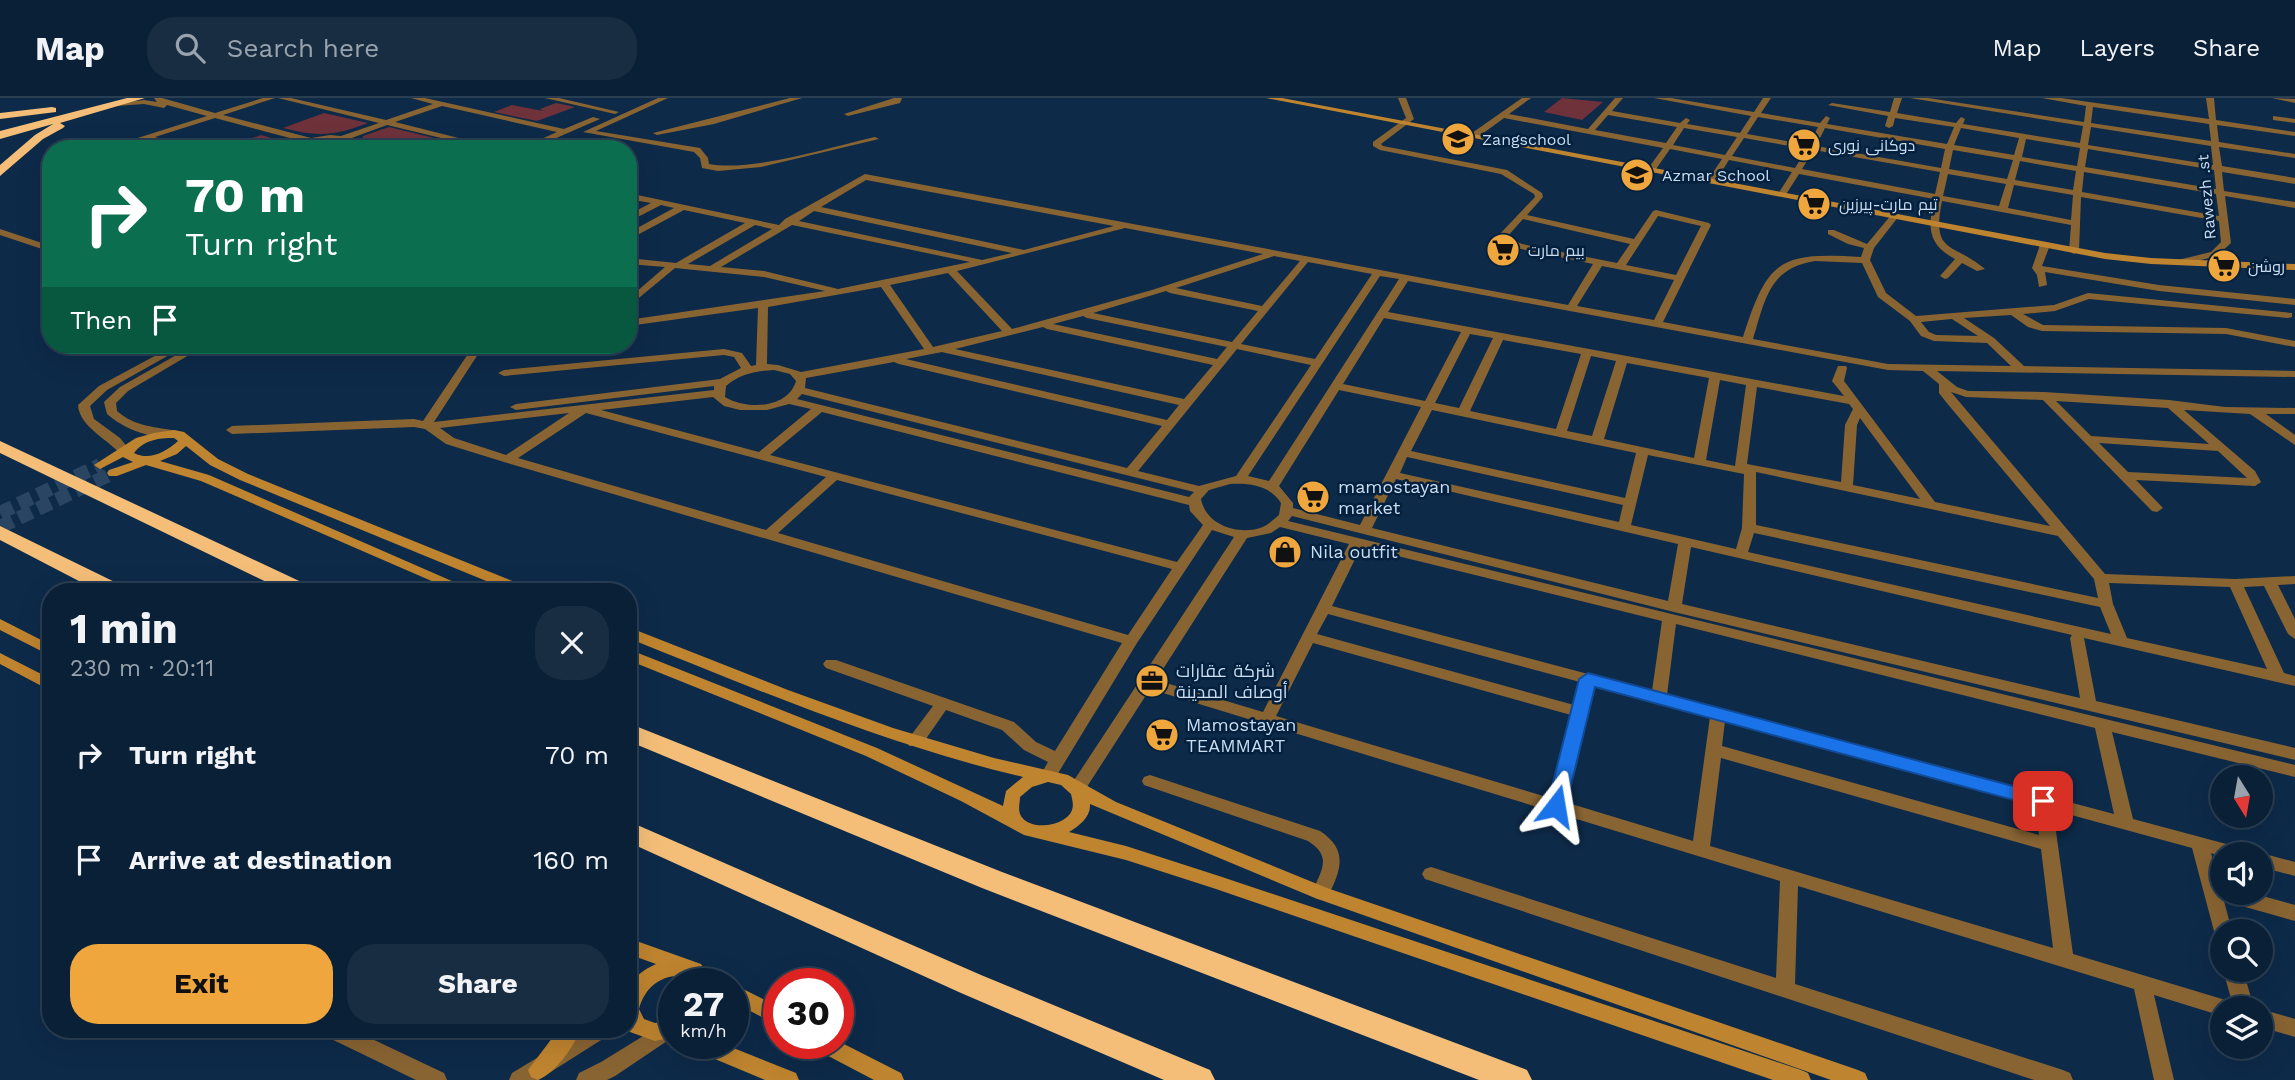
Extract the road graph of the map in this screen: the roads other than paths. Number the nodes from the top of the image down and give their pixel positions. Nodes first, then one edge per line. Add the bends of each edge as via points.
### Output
1 (140, 98) edge
2 (158, 98) edge
3 (271, 98) edge
4 (282, 98) edge
5 (415, 98) edge
6 (459, 98) edge
7 (549, 98) edge
8 (650, 98) edge
9 (664, 98) edge
10 (798, 98) edge
11 (898, 98) edge
12 (1270, 98) edge
13 (1402, 98) edge
14 (1527, 98) edge
15 (1658, 98) edge
16 (1767, 98) edge
17 (1898, 98) edge
18 (1914, 98) edge
19 (2046, 98) edge
20 (2210, 98) edge
21 (2276, 98) edge
22 (1614, 99) edge
23 (2295, 101) edge
24 (1701, 102) edge
25 (1834, 102) edge
26 (1968, 102) edge
27 (2085, 102) edge
28 (113, 103) edge
29 (442, 104) junction
30 (75, 108) junction
31 (1606, 111) junction
32 (615, 112) junction
33 (848, 114) dead end
34 (1754, 114) junction
35 (1502, 115) junction
36 (0, 116) edge
37 (213, 116) junction
38 (1892, 116) junction
39 (2276, 118) dead end
40 (2295, 121) edge
41 (2213, 122) junction
42 (388, 123) junction
43 (1405, 123) junction
44 (1683, 124) junction
45 (1823, 126) junction
46 (1889, 126) dead end
47 (1958, 126) junction
48 (2087, 126) junction
49 (0, 128) edge
50 (566, 132) junction
51 (1589, 132) junction
52 (657, 133) dead end
53 (2295, 134) edge
54 (0, 135) edge
55 (1475, 135) junction
56 (1742, 135) junction
57 (145, 137) junction
58 (2023, 137) junction
59 (343, 138) junction
60 (875, 139) dead end
61 (136, 140) edge
62 (156, 140) edge
63 (308, 140) edge
64 (322, 140) edge
65 (346, 140) edge
66 (460, 140) edge
67 (546, 140) edge
68 (636, 140) edge
69 (637, 140) edge
70 (2215, 145) junction
71 (1666, 146) junction
72 (2086, 146) junction
73 (1812, 147) junction
74 (1950, 148) junction
75 (1727, 157) junction
76 (2016, 158) junction
77 (2290, 158) edge
78 (2219, 168) junction
79 (1797, 169) junction
80 (2080, 169) junction
81 (1651, 170) junction
82 (1944, 170) junction
83 (0, 172) edge
84 (1712, 180) junction
85 (2295, 181) edge
86 (2009, 182) junction
87 (2221, 192) junction
88 (1782, 194) junction
89 (2077, 194) junction
90 (1940, 196) junction
91 (637, 198) edge
92 (661, 202) junction
93 (2295, 205) edge
94 (684, 207) junction
95 (810, 208) junction
96 (2003, 209) junction
97 (637, 214) edge
98 (1520, 216) junction
99 (1895, 216) junction
100 (2224, 219) junction
101 (788, 221) junction
102 (753, 222) junction
103 (1933, 223) junction
104 (2075, 223) junction
105 (1124, 226) junction
106 (778, 227) junction
107 (0, 232) edge
108 (637, 232) edge
109 (1830, 232) dead end
110 (1635, 242) junction
111 (42, 243) edge
112 (39, 244) junction
113 (42, 245) edge
114 (2045, 245) junction
115 (1869, 247) junction
116 (2074, 251) junction
117 (1026, 253) junction
118 (1273, 253) junction
119 (1306, 259) junction
120 (1865, 260) junction
121 (1959, 260) junction
122 (637, 262) edge
123 (1599, 262) junction
124 (2180, 262) junction
125 (985, 263) junction
126 (676, 265) junction
127 (1620, 267) junction
128 (2295, 267) edge
129 (713, 268) junction
130 (2037, 268) junction
131 (951, 270) junction
132 (1980, 270) dead end
133 (1378, 272) junction
134 (1945, 276) dead end
135 (1405, 277) junction
136 (1681, 279) junction
137 (884, 284) junction
138 (2042, 285) dead end
139 (1166, 289) junction
140 (843, 292) junction
141 (637, 297) edge
142 (2295, 302) edge
143 (762, 306) junction
144 (1571, 308) junction
145 (1264, 309) junction
146 (2014, 312) junction
147 (1082, 314) junction
148 (1382, 314) junction
149 (2288, 315) dead end
150 (1954, 316) junction
151 (1914, 319) junction
152 (637, 322) edge
153 (1657, 324) junction
154 (1043, 325) junction
155 (1467, 330) junction
156 (1010, 333) junction
157 (1499, 336) junction
158 (1747, 340) junction
159 (1990, 340) junction
160 (2295, 344) edge
161 (1234, 346) junction
162 (937, 351) junction
163 (1587, 353) junction
164 (165, 354) edge
165 (185, 354) edge
166 (473, 354) edge
167 (892, 359) junction
168 (1622, 360) junction
169 (1220, 363) junction
170 (1318, 363) junction
171 (761, 367) junction
172 (1842, 368) dead end
173 (1926, 368) junction
174 (2021, 369) junction
175 (748, 370) junction
176 (504, 373) dead end
177 (2295, 374) edge
178 (799, 376) junction
179 (1715, 377) junction
180 (1752, 384) junction
181 (1945, 384) junction
182 (1336, 386) junction
183 (720, 387) junction
184 (800, 390) junction
185 (2044, 395) junction
186 (787, 400) junction
187 (1187, 403) junction
188 (2169, 404) junction
189 (1429, 406) junction
190 (1854, 406) junction
191 (820, 408) junction
192 (584, 409) junction
193 (2254, 411) junction
194 (2295, 411) edge
195 (475, 412) dead end
196 (1463, 413) junction
197 (1170, 424) junction
198 (427, 426) junction
199 (232, 430) dead end
200 (1560, 433) junction
201 (178, 436) junction
202 (2087, 439) junction
203 (1597, 441) junction
204 (2295, 441) edge
205 (0, 446) edge
206 (2220, 448) junction
207 (128, 451) junction
208 (1643, 451) junction
209 (1404, 453) junction
210 (762, 455) junction
211 (508, 459) junction
212 (147, 460) junction
213 (1699, 463) junction
214 (100, 466) tunnel mouth
215 (1745, 469) junction
216 (1130, 472) junction
217 (113, 473) tunnel mouth
218 (835, 475) junction
219 (1393, 475) junction
220 (2125, 476) junction
221 (1240, 479) junction
222 (1272, 487) junction
223 (1847, 488) junction
224 (1198, 496) junction
225 (1630, 503) junction
226 (1930, 505) junction
227 (2157, 508) dead end
228 (1284, 517) junction
229 (1209, 525) junction
230 (1624, 528) junction
231 (1749, 528) junction
232 (2060, 532) junction
233 (1, 533) edge
234 (1243, 534) junction
235 (768, 535) junction
236 (1361, 536) junction
237 (1685, 542) junction
238 (1741, 554) junction
239 (1180, 567) junction
240 (2101, 578) junction
241 (2295, 580) edge
242 (2269, 581) junction
243 (100, 583) edge
244 (287, 583) edge
245 (449, 583) edge
246 (505, 583) edge
247 (2235, 583) junction
248 (2106, 604) junction
249 (1324, 608) junction
250 (1672, 613) junction
251 (0, 624) edge
252 (2295, 634) edge
253 (637, 636) edge
254 (1309, 637) junction
255 (2077, 638) dead end
256 (2121, 640) junction
257 (1131, 641) junction
258 (42, 646) edge
259 (0, 658) edge
260 (637, 658) edge
261 (831, 664) dead end
262 (2278, 677) junction
263 (1588, 679) junction
264 (42, 681) edge
265 (2295, 681) edge
266 (1147, 683) junction
267 (1659, 698) junction
268 (944, 702) junction
269 (2089, 705) junction
270 (1580, 712) junction
271 (1718, 714) junction
272 (1267, 719) junction
273 (2102, 725) junction
274 (637, 735) edge
275 (915, 742) junction
276 (1714, 750) junction
277 (2295, 754) edge
278 (1059, 759) junction
279 (2295, 771) edge
280 (1048, 776) junction
281 (1150, 781) dead end
282 (1077, 789) junction
283 (2043, 801) junction
284 (1556, 806) junction
285 (1014, 820) junction
286 (2125, 823) junction
287 (1039, 832) junction
288 (637, 835) edge
289 (2199, 843) junction
290 (2048, 844) junction
291 (2210, 846) edge
292 (1701, 849) junction
293 (2273, 863) edge
294 (2295, 869) edge
295 (1431, 874) dead end
296 (1789, 876) junction
297 (2210, 883) edge
298 (1321, 893) junction
299 (2266, 905) edge
300 (2295, 913) edge
301 (637, 950) edge
302 (2064, 959) junction
303 (681, 968) edge
304 (658, 972) edge
305 (2142, 983) junction
306 (637, 987) edge
307 (1785, 989) junction
308 (2210, 1003) edge
309 (2273, 1022) edge
310 (637, 1026) edge
311 (2295, 1028) edge
312 (658, 1031) edge
313 (349, 1038) edge
314 (565, 1038) edge
315 (588, 1038) edge
316 (658, 1038) edge
317 (737, 1059) edge
318 (853, 1059) edge
319 (538, 1070) junction
320 (437, 1080) edge
321 (519, 1080) edge
322 (586, 1080) edge
323 (789, 1080) edge
324 (894, 1080) edge
325 (1199, 1080) edge
326 (1516, 1080) edge
327 (1801, 1080) edge
328 (1858, 1080) edge
329 (2063, 1080) edge
330 (2164, 1080) edge

1 - 28 highway
2 - 37 street
3 - 37 street
4 - 42 street
5 - 29 street
6 - 29 street
7 - 32 street
8 - 32 street
9 - 68 street via 587,132
10 - 52 street
11 - 33 street
12 - 43 street
13 - 43 street via 1410,118
14 - 35 street
15 - 24 street
16 - 34 street
17 - 38 street
18 - 26 street
19 - 27 street
20 - 41 street, Rawezh .st
21 - 23 street
22 - 31 street
24 - 34 street
24 - 44 street
25 - 38 street
25 - 45 street
26 - 47 street
26 - 48 street
27 - 41 street
27 - 48 street
28 - 30 highway
28 - 37 street via 150,102
28 - 54 highway
28 - 83 highway via 44,134
29 - 42 street
29 - 50 street
30 - 36 highway
30 - 49 highway
31 - 44 street
31 - 51 street
32 - 50 street
34 - 45 street
34 - 56 street
35 - 51 street
35 - 55 street
37 - 57 street
37 - 63 street
38 - 46 street
38 - 47 street
39 - 40 street
41 - 53 street
41 - 70 street, Rawezh .st
42 - 59 street
42 - 66 street
43 - 55 street
43 - 98 street via 1377,144 1380,148 1504,172 1539,197
44 - 56 street
44 - 71 street
45 - 73 street
45 - 74 street
47 - 58 street
47 - 74 street
48 - 70 street
48 - 72 street
50 - 67 street
51 - 71 street
55 - 81 street
56 - 73 street
56 - 75 street
57 - 61 street
57 - 62 street
58 - 72 street
58 - 76 street
59 - 64 street
59 - 65 street
60 - 69 street via 713,169 705,166 697,150
70 - 77 street
70 - 78 street, Rawezh .st
71 - 75 street
71 - 81 street
72 - 78 street
72 - 80 street
73 - 79 street
73 - 82 street
74 - 76 street
74 - 82 street
75 - 79 street
75 - 84 street
76 - 80 street
76 - 86 street
78 - 85 street
78 - 87 street, Rawezh .st
79 - 88 street
79 - 90 street
80 - 87 street
80 - 89 street
81 - 84 street
82 - 86 street
82 - 90 street
84 - 88 street
86 - 89 street
86 - 96 street
87 - 93 street
87 - 100 street, Rawezh .st
88 - 99 street
89 - 100 street
89 - 104 street
90 - 96 street
90 - 103 street
91 - 92 street
92 - 94 street
92 - 97 street
94 - 102 street
94 - 108 street
95 - 101 street
95 - 105 street via 865,177
95 - 117 street
96 - 104 street
98 - 110 street
98 - 123 street via 1501,238
99 - 103 street
99 - 115 street
100 - 124 street, Rawezh .st via 2224,248 2208,257
101 - 106 street
101 - 125 street
102 - 106 street
102 - 126 street
103 - 114 street
103 - 121 street via 1937,239
104 - 116 street
105 - 117 street
105 - 118 street
106 - 129 street
107 - 112 street
109 - 115 street
110 - 127 street
110 - 136 street via 1656,214 1706,225
111 - 112 street
112 - 113 street
114 - 116 street
114 - 130 street
115 - 120 street
116 - 124 street
117 - 125 street
118 - 119 street
118 - 139 street
119 - 133 street
119 - 145 street
120 - 151 street via 1882,295
120 - 158 street via 1816,256 1788,263 1766,286
121 - 132 street
121 - 134 street
122 - 126 street
123 - 127 street
123 - 144 street
124 - 128 street
125 - 131 street
126 - 129 street
126 - 141 street
127 - 136 street
129 - 140 street
130 - 138 street
130 - 142 street via 2159,288
131 - 137 street
131 - 156 street
133 - 135 street
133 - 170 street
135 - 144 street
135 - 148 street
136 - 153 street
137 - 140 street
137 - 162 street
139 - 145 street
139 - 147 street
140 - 143 street
143 - 152 street
143 - 171 street
144 - 153 street
145 - 161 street
146 - 149 street via 2055,308 2088,296
146 - 150 street
146 - 160 street via 2042,328 2226,331
147 - 154 street
147 - 161 street
148 - 155 street
148 - 182 street
150 - 151 street
150 - 159 street
151 - 159 street via 1934,338
153 - 158 street
154 - 156 street
154 - 169 street
155 - 157 street
155 - 189 street
156 - 162 street
157 - 163 street
157 - 196 street
158 - 173 street via 1865,363
159 - 174 street
161 - 169 street
161 - 170 street
162 - 167 street
162 - 187 street
163 - 168 street
163 - 200 street
164 - 207 street via 86,402 85,415
165 - 201 street via 110,402 111,412 124,422
166 - 198 street
167 - 178 street
167 - 197 street
168 - 179 street
168 - 203 street
169 - 187 street
170 - 221 street
171 - 175 street
171 - 178 street via 785,369
172 - 190 street via 1838,381
173 - 174 street
173 - 181 street
174 - 177 street
175 - 176 street via 738,355 724,352
175 - 183 street
178 - 184 street
179 - 180 street
179 - 213 street
180 - 190 street
180 - 215 street
181 - 185 street via 1966,394
181 - 232 street via 1950,400
182 - 189 street
182 - 222 street
183 - 186 street via 725,403 746,408
183 - 192 street
183 - 195 street
184 - 186 street
184 - 216 street
185 - 188 street
185 - 202 street
186 - 191 street
187 - 197 street
188 - 193 street
188 - 206 street
189 - 196 street
189 - 209 street
190 - 223 street
190 - 226 street
191 - 210 street
191 - 224 street
192 - 198 street
192 - 210 street
192 - 211 street
193 - 194 street
193 - 204 street
196 - 200 street
197 - 216 street
198 - 199 street via 401,423
198 - 211 street via 450,441
200 - 203 street
201 - 207 street via 156,436
201 - 212 street via 177,449
201 - 246 street via 214,462 255,482
202 - 206 street
202 - 220 street
203 - 208 street
205 - 244 highway
206 - 220 street via 2255,482
207 - 212 street via 129,457
207 - 214 street
208 - 213 street
208 - 225 street
209 - 219 street
209 - 225 street
210 - 218 street
211 - 235 street
212 - 217 street
212 - 245 street via 205,478
213 - 215 street
215 - 223 street
215 - 231 street
216 - 224 street
218 - 235 street
218 - 239 street
219 - 230 street
219 - 236 street
220 - 227 street
221 - 222 street
221 - 224 street via 1215,483
222 - 228 street via 1285,499
223 - 226 street
224 - 229 street via 1195,512
225 - 230 street
226 - 232 street
228 - 234 street via 1265,530
228 - 236 street
229 - 234 street
229 - 239 street
230 - 237 street
231 - 238 street
231 - 248 street
232 - 240 street
233 - 243 highway
234 - 266 street
235 - 257 street
236 - 249 street
236 - 250 street
237 - 238 street
237 - 250 street
238 - 256 street
239 - 257 street
240 - 247 street
240 - 248 street
241 - 242 street
242 - 247 street
242 - 252 street
247 - 262 street
248 - 256 street
249 - 254 street
249 - 263 street
250 - 267 street
250 - 269 street
250 - 273 street
251 - 258 street
253 - 275 street
254 - 270 street
254 - 272 street
255 - 269 street
256 - 262 street
257 - 278 street
259 - 264 street
260 - 285 street via 839,738
261 - 268 street
262 - 265 street
263 - 267 street
263 - 270 street
266 - 272 street
266 - 282 street
267 - 271 street
268 - 275 street
268 - 278 street via 1008,726 1025,745
269 - 277 street
270 - 284 street
271 - 276 street
271 - 283 street
272 - 284 street
273 - 279 street
273 - 286 street
274 - 326 highway via 1065,909
275 - 280 street
276 - 290 street
276 - 292 street
278 - 280 street
280 - 282 street
280 - 285 street via 1026,782 1012,795 1009,804
281 - 298 street via 1325,842 1333,858
282 - 287 street via 1082,806 1072,822
282 - 298 street via 1110,807
283 - 286 street
283 - 290 street
284 - 292 street
285 - 287 street
286 - 289 street
287 - 327 street via 1126,853 1219,883
288 - 325 highway
289 - 291 street
289 - 297 street
290 - 302 street
292 - 296 street
293 - 294 street
295 - 307 street
296 - 302 street
296 - 307 street
298 - 328 street
299 - 300 street
301 - 303 street
302 - 305 street
304 - 306 street
305 - 308 street
305 - 330 street
307 - 329 street
309 - 311 street
310 - 312 street
313 - 320 street
314 - 319 street
315 - 319 street
316 - 322 street
317 - 323 street
318 - 324 street
319 - 321 street

